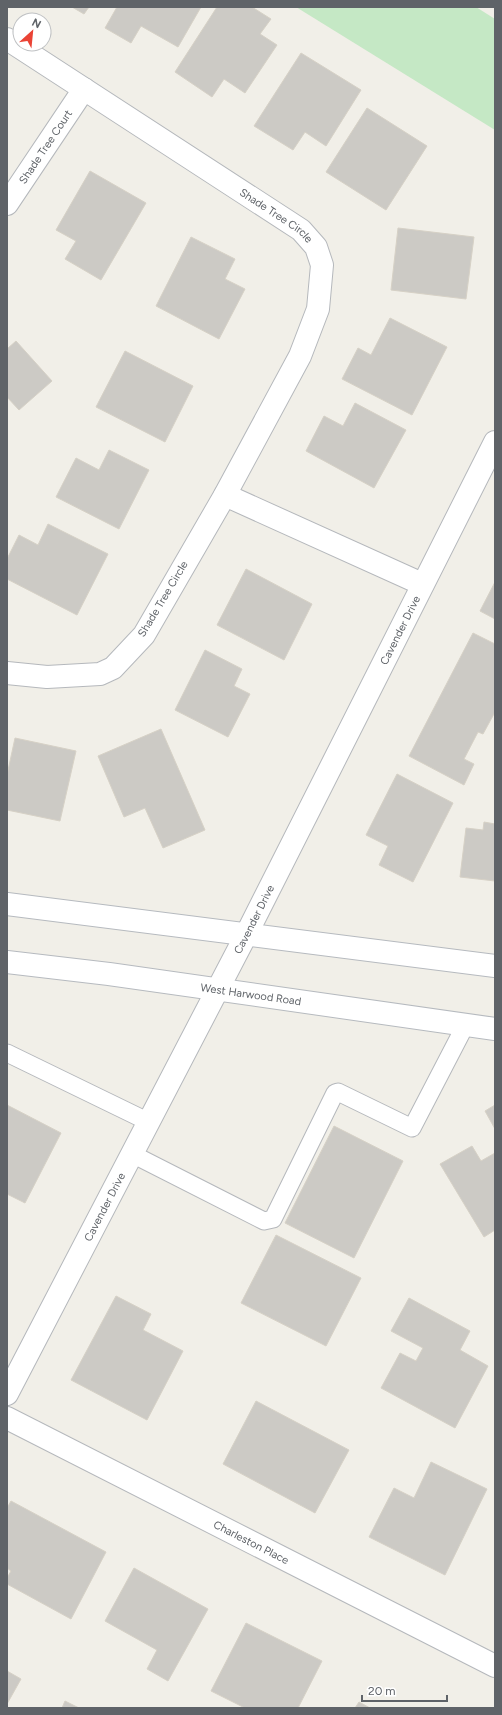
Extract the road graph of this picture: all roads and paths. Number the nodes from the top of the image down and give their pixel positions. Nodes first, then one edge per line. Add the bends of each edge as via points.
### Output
1 (7, 39) edge
2 (84, 89) junction
3 (7, 204) edge
4 (495, 442) edge
5 (225, 495) junction
6 (422, 584) junction
7 (7, 673) edge
8 (7, 904) edge
9 (246, 935) junction
10 (7, 962) edge
11 (495, 966) edge
12 (218, 989) junction
13 (466, 1024) junction
14 (495, 1028) edge
15 (7, 1053) edge
16 (148, 1122) junction
17 (132, 1154) junction
18 (7, 1394) edge
19 (7, 1418) edge
20 (495, 1666) edge

1 - 2 street, Shade Tree Circle
2 - 3 street, Shade Tree Court
2 - 5 street, Shade Tree Circle via 301,230 316,247 322,265 318,309 300,356
4 - 6 street, Cavender Drive
5 - 6 street
5 - 7 street, Shade Tree Circle via 144,635 113,668 100,674 47,677
6 - 9 street, Cavender Drive
8 - 9 street
9 - 11 street
9 - 12 street, Cavender Drive
10 - 12 street, West Harwood Road
12 - 13 street, West Harwood Road
12 - 16 street, Cavender Drive
13 - 14 street, West Harwood Road
13 - 17 lane via 414,1127 338,1092 335,1093 273,1219 269,1221 264,1221
15 - 16 lane
16 - 17 street, Cavender Drive
17 - 18 street, Cavender Drive
19 - 20 street, Charleston Place

